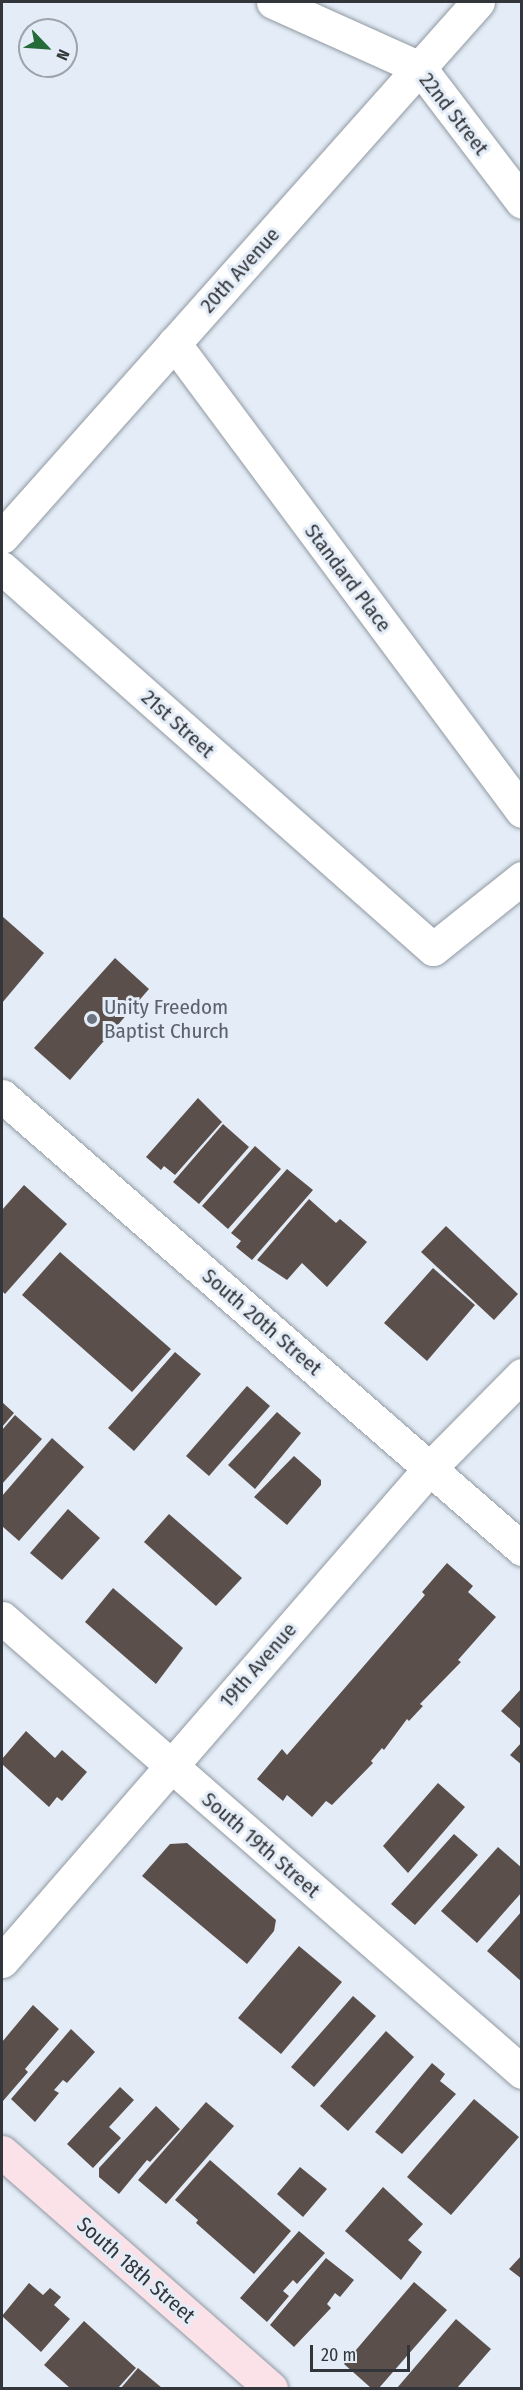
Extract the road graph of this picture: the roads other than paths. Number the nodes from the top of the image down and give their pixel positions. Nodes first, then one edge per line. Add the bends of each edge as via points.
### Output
1 (273, 2) edge
2 (478, 2) edge
3 (420, 68) junction
4 (522, 201) edge
5 (174, 344) junction
6 (2, 537) edge
7 (2, 568) edge
8 (522, 811) edge
9 (522, 878) edge
10 (2, 1096) edge
11 (522, 1375) edge
12 (430, 1467) junction
13 (522, 1550) edge
14 (2, 1618) edge
15 (171, 1766) junction
16 (2, 1961) edge
17 (522, 2072) edge
18 (2, 2152) edge
19 (271, 2388) edge

1 - 3 street, 22nd Street
2 - 3 street, 20th Avenue
3 - 4 street, 22nd Street
3 - 5 street, 20th Avenue
5 - 6 street, 20th Avenue
5 - 8 street, Standard Place
7 - 9 street, 21st Street via 433,949
10 - 12 street, South 20th Street
11 - 12 street, 19th Avenue
12 - 13 street, South 20th Street
12 - 15 street, 19th Avenue
14 - 15 street, South 19th Street
15 - 16 street, 19th Avenue
15 - 17 street, South 19th Street
18 - 19 street, South 18th Street

